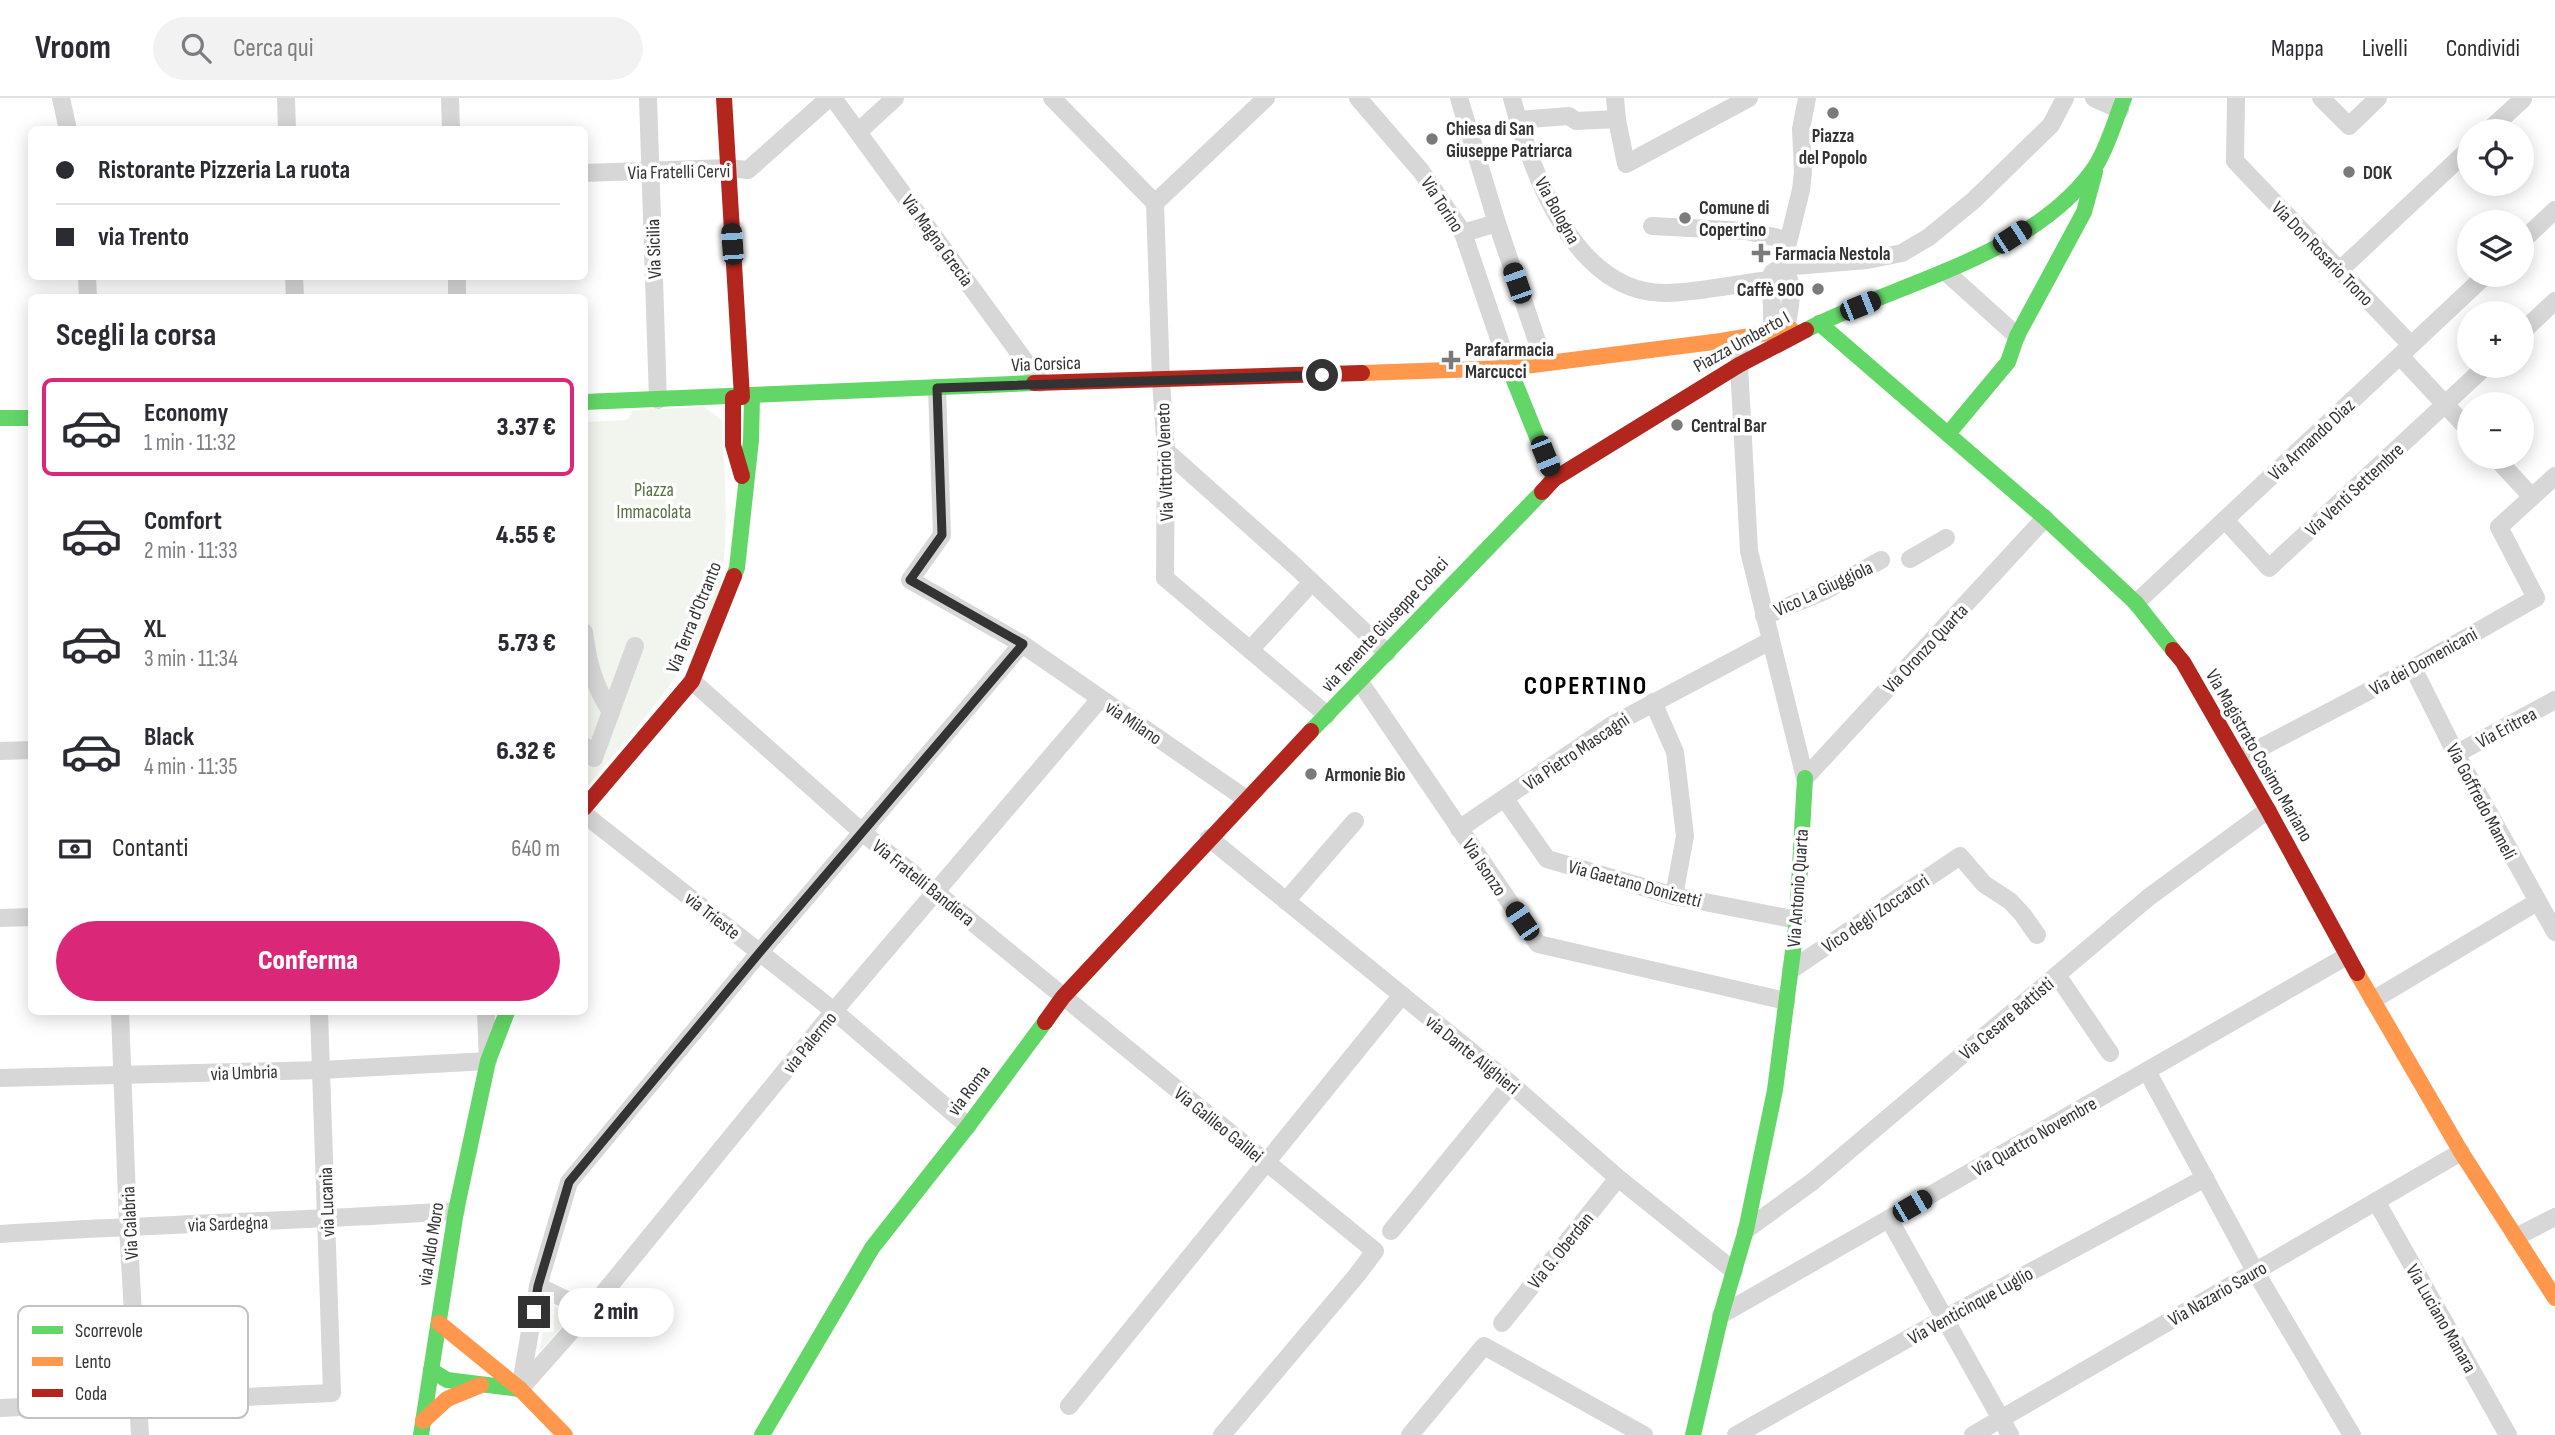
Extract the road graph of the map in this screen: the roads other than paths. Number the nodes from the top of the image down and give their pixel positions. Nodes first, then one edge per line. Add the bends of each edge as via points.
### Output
1 (61, 98) edge
2 (286, 98) edge
3 (450, 98) edge
4 (648, 98) edge
5 (724, 98) edge
6 (831, 98) edge
7 (895, 98) edge
8 (1266, 98) edge
9 (1358, 98) edge
10 (1458, 98) edge
11 (1512, 98) edge
12 (1615, 98) edge
13 (1749, 98) edge
14 (1807, 98) edge
15 (2065, 98) edge
16 (2094, 98) edge
17 (2236, 98) edge
18 (2320, 98) edge
19 (2378, 98) edge
20 (2523, 99) edge
21 (1059, 100) edge
22 (2122, 104) edge
23 (1617, 119) junction
24 (2501, 119) edge
25 (1518, 120) junction
26 (67, 126) edge
27 (287, 126) edge
28 (451, 126) edge
29 (859, 131) junction
30 (2457, 160) edge
31 (2096, 165) junction
32 (727, 168) junction
33 (651, 172) junction
34 (588, 173) edge
35 (1155, 203) junction
36 (2555, 210) edge
37 (2040, 219) junction
38 (1497, 223) junction
39 (1652, 226) dead end
40 (2534, 230) edge
41 (1463, 233) junction
42 (1788, 240) junction
43 (2063, 250) junction
44 (2340, 270) junction
45 (1946, 272) junction
46 (1775, 274) junction
47 (2473, 287) edge
48 (2555, 301) edge
49 (2534, 321) edge
50 (1819, 323) junction
51 (1779, 335) junction
52 (2017, 336) junction
53 (1745, 338) junction
54 (1722, 341) junction
55 (2406, 350) junction
56 (1544, 362) junction
57 (1509, 368) junction
58 (1733, 369) junction
59 (2473, 378) edge
60 (1161, 381) junction
61 (1041, 383) junction
62 (937, 388) junction
63 (742, 397) junction
64 (658, 400) junction
65 (588, 402) edge
66 (2445, 404) junction
67 (2457, 416) edge
68 (0, 418) edge
69 (28, 418) edge
70 (1948, 434) junction
71 (1166, 451) junction
72 (2506, 469) edge
73 (2555, 476) edge
74 (1554, 479) junction
75 (2532, 497) junction
76 (2045, 518) junction
77 (2225, 520) junction
78 (1946, 538) dead end
79 (1910, 559) dead end
80 (1881, 561) dead end
81 (1312, 582) junction
82 (2136, 603) junction
83 (1764, 616) junction
84 (1770, 641) junction
85 (1023, 644) junction
86 (635, 646) dead end
87 (1250, 650) junction
88 (1387, 653) junction
89 (588, 667) edge
90 (2413, 668) junction
91 (692, 681) junction
92 (1360, 682) junction
93 (1100, 699) junction
94 (2555, 700) edge
95 (1653, 702) junction
96 (611, 712) junction
97 (1327, 716) junction
98 (28, 750) edge
99 (0, 751) edge
100 (588, 751) edge
101 (2456, 754) junction
102 (2239, 759) junction
103 (1805, 778) junction
104 (1246, 799) junction
105 (1505, 799) junction
106 (588, 803) edge
107 (2268, 810) junction
108 (588, 817) edge
109 (1355, 821) dead end
110 (1460, 829) junction
111 (862, 832) junction
112 (1209, 838) junction
113 (936, 892) junction
114 (1674, 896) junction
115 (1286, 901) junction
116 (2537, 902) junction
117 (28, 917) edge
118 (0, 918) edge
119 (1797, 920) junction
120 (2555, 932) edge
121 (2038, 935) dead end
122 (760, 952) junction
123 (2347, 956) junction
124 (1791, 970) junction
125 (2057, 975) junction
126 (1402, 995) junction
127 (1063, 997) junction
128 (2373, 1000) junction
129 (1786, 1001) junction
130 (834, 1011) junction
131 (120, 1015) edge
132 (319, 1015) edge
133 (486, 1015) edge
134 (506, 1015) edge
135 (2110, 1053) dead end
136 (488, 1061) junction
137 (321, 1070) junction
138 (2147, 1071) junction
139 (122, 1076) junction
140 (0, 1078) edge
141 (1511, 1084) junction
142 (968, 1126) junction
143 (2461, 1152) junction
144 (1266, 1161) junction
145 (1618, 1178) junction
146 (2205, 1178) junction
147 (2376, 1201) junction
148 (456, 1211) junction
149 (2555, 1217) edge
150 (327, 1219) junction
151 (1889, 1219) junction
152 (128, 1226) junction
153 (1746, 1230) junction
154 (1391, 1231) dead end
155 (0, 1234) edge
156 (2516, 1237) junction
157 (1734, 1271) junction
158 (2255, 1271) junction
159 (538, 1286) junction
160 (2555, 1298) edge
161 (133, 1306) edge
162 (589, 1311) junction
163 (1721, 1315) junction
164 (1945, 1318) junction
165 (439, 1323) junction
166 (1502, 1323) dead end
167 (494, 1367) junction
168 (431, 1370) junction
169 (481, 1385) junction
170 (520, 1389) junction
171 (248, 1396) edge
172 (1069, 1406) dead end
173 (18, 1407) edge
174 (0, 1408) edge
175 (2006, 1427) edge
176 (422, 1428) edge
177 (565, 1435) edge
178 (762, 1435) edge
179 (1222, 1435) edge
180 (1410, 1435) edge
181 (1644, 1435) edge
182 (1693, 1435) edge
183 (1736, 1435) edge
184 (1973, 1435) edge
185 (2352, 1435) edge
186 (2508, 1435) edge

1 - 26 street
2 - 27 street
3 - 28 street
4 - 33 street, Via Sicilia
5 - 32 street
6 - 29 street, Via Magna Grecia
6 - 32 street, Via Fratelli Cervi via 748,170
7 - 29 street
8 - 35 street
9 - 41 street, Via Torino via 1421,171
10 - 38 street
11 - 25 street, Via Bologna
12 - 23 street
13 - 23 street via 1626,164
14 - 42 street via 1801,129 1803,172
15 - 46 street, Via Bologna via 2051,125 1929,237 1902,253
16 - 22 street
17 - 44 street, Via Don Rosario Trono via 2235,161
18 - 19 street via 2349,126
20 - 24 street
21 - 35 street
22 - 31 street
23 - 25 street
25 - 46 street, Via Bologna via 1550,203 1581,252 1611,278 1666,293
29 - 61 street, Via Magna Grecia
30 - 44 street
31 - 37 street, Piazza Umberto I via 2072,194
31 - 43 street via 2084,212
32 - 33 street, Via Fratelli Cervi
32 - 63 street
33 - 34 street, Via Fratelli Cervi
33 - 64 street, Via Sicilia
35 - 60 street, Via Vittorio Veneto
36 - 40 street
37 - 43 street via 2059,233
37 - 45 street, Piazza Umberto I
38 - 41 street
38 - 56 street
39 - 42 street via 1746,230
41 - 57 street, Via Torino
42 - 46 street
43 - 52 street
44 - 55 street, Via Don Rosario Trono
45 - 50 street, Piazza Umberto I
45 - 52 street
46 - 51 street via 1789,279 1791,291
47 - 55 street, Via Armando Diaz
48 - 49 street
50 - 51 street, Piazza Umberto I
50 - 70 street, Via Magistrato Cosimo Mariano
51 - 53 street, Piazza Umberto I
51 - 58 street, Piazza Umberto I
52 - 70 street via 2008,362
53 - 54 street, Piazza Umberto I
53 - 58 street, Via Antonio Quarta
54 - 56 street, Piazza Umberto I
54 - 58 street
55 - 66 street, Via Don Rosario Trono
55 - 77 street, Via Armando Diaz
56 - 57 street, Piazza Umberto I
57 - 60 street, Via Corsica
57 - 74 street
58 - 74 street, Piazza Umberto I
58 - 83 street, Via Antonio Quarta via 1749,551
59 - 66 street, Via Venti Settembre
60 - 61 street, Via Corsica
60 - 71 street, Via Vittorio Veneto
61 - 62 street, Via Corsica
62 - 63 street, Via Corsica
62 - 85 street, via Milano via 942,535 910,580
63 - 64 street, Via Corsica
63 - 91 street, Via Terra d'Otranto via 751,440 737,568
64 - 65 street, Via Corsica
66 - 67 street, Via Don Rosario Trono
66 - 77 street, Via Venti Settembre via 2269,568
68 - 69 street
70 - 76 street, Via Magistrato Cosimo Mariano
71 - 81 street
71 - 87 street, Via Vittorio Veneto via 1165,578
72 - 75 street
73 - 75 street
74 - 88 street, via Tenente Giuseppe Colaci
75 - 90 street, Via dei Domenicani via 2499,527 2536,598
76 - 82 street, Via Magistrato Cosimo Mariano
76 - 103 street, Via Oronzo Quarta
77 - 82 street, Via Armando Diaz
78 - 79 street
80 - 83 street, Vico La Giuggiola
81 - 87 street
81 - 88 street
82 - 102 street, Via Magistrato Cosimo Mariano via 2183,662
83 - 84 street, Via Antonio Quarta
84 - 95 street, Via Pietro Mascagni
84 - 103 street, Via Antonio Quarta
85 - 93 street, via Milano
85 - 111 street
86 - 96 street
87 - 97 street, Via Vittorio Veneto
88 - 92 street, via Tenente Giuseppe Colaci
89 - 96 street
90 - 101 street, Via Goffredo Mameli
90 - 102 street, Via dei Domenicani
91 - 106 street, Via Terra d'Otranto
91 - 111 street, Via Fratelli Bandiera
92 - 97 street, via Tenente Giuseppe Colaci
92 - 110 street, Via Isonzo
93 - 104 street, via Milano
93 - 113 street, via Palermo
94 - 101 street, Via Eritrea
95 - 105 street, Via Pietro Mascagni
95 - 114 street via 1675,752 1685,836
96 - 100 street via 594,758
97 - 104 street, via Tenente Giuseppe Colaci
98 - 99 street
101 - 116 street, Via Goffredo Mameli
102 - 107 street, Via Magistrato Cosimo Mariano
103 - 119 street, Via Antonio Quarta
104 - 112 street, via Roma
105 - 110 street, Via Pietro Mascagni
105 - 114 street, Via Gaetano Donizetti via 1547,859
107 - 123 street, Via Magistrato Cosimo Mariano
107 - 125 street, Via Cesare Battisti via 2149,897
108 - 122 street, via Trieste
109 - 115 street
110 - 129 street, Via Isonzo via 1538,944
111 - 113 street, Via Fratelli Bandiera
111 - 122 street
112 - 115 street, via Dante Alighieri
112 - 127 street, via Roma
113 - 127 street, Via Fratelli Bandiera
113 - 130 street, via Palermo
114 - 119 street, Via Gaetano Donizetti
115 - 126 street, via Dante Alighieri
116 - 120 street, Via Goffredo Mameli
116 - 128 street
117 - 118 street
119 - 124 street, Via Antonio Quarta
121 - 124 street, Vico degli Zoccatori via 2017,908 1984,884 1960,856
122 - 130 street, via Trieste
122 - 159 street via 569,1182
123 - 128 street, Via Magistrato Cosimo Mariano
123 - 138 street, Via Quattro Novembre
124 - 129 street, Via Antonio Quarta
125 - 135 street
125 - 153 street, Via Cesare Battisti via 1812,1182
126 - 141 street, via Dante Alighieri
126 - 144 street
127 - 142 street, via Roma
127 - 144 street, Via Galileo Galilei
128 - 143 street, Via Magistrato Cosimo Mariano
129 - 153 street, Via Antonio Quarta
130 - 142 street, via Trieste
130 - 162 street, via Palermo
131 - 139 street, Via Calabria
132 - 137 street, via Lucania
133 - 136 street
134 - 136 street
136 - 137 street, via Umbria
136 - 148 street, via Aldo Moro
137 - 139 street, via Umbria
137 - 150 street, via Lucania
138 - 146 street
138 - 151 street, Via Quattro Novembre
139 - 140 street, via Umbria
139 - 152 street, Via Calabria
141 - 145 street, via Dante Alighieri
141 - 154 street
142 - 178 street, via Roma via 872,1248
143 - 147 street, Via Nazario Sauro
143 - 156 street, Via Magistrato Cosimo Mariano
144 - 172 street
144 - 179 street, Via Galileo Galilei via 1375,1251
145 - 157 street, via Dante Alighieri
145 - 166 street, Via G. Oberdan
146 - 158 street
146 - 164 street, Via Venticinque Luglio
147 - 158 street, Via Nazario Sauro
147 - 186 street, Via Luciano Manara
148 - 150 street, via Sardegna
148 - 165 street, via Aldo Moro
149 - 156 street
150 - 152 street, via Sardegna
150 - 171 street, via Lucania via 332,1392
151 - 163 street, Via Quattro Novembre
151 - 164 street
152 - 155 street, via Sardegna
152 - 161 street, Via Calabria
153 - 157 street, Via Antonio Quarta
156 - 160 street, Via Magistrato Cosimo Mariano
157 - 163 street, Via Antonio Quarta
158 - 175 street, Via Nazario Sauro
158 - 185 street
159 - 162 street
159 - 170 street
162 - 170 street, via Palermo
163 - 182 street, Via Antonio Quarta
164 - 175 street
164 - 183 street, Via Venticinque Luglio
165 - 167 street
165 - 168 street, via Aldo Moro
167 - 168 street
167 - 170 street
168 - 169 street via 447,1380
168 - 176 street, via Aldo Moro
169 - 170 street
169 - 176 street via 447,1399
170 - 177 street
173 - 174 street
175 - 184 street, Via Nazario Sauro
180 - 181 street via 1484,1346

